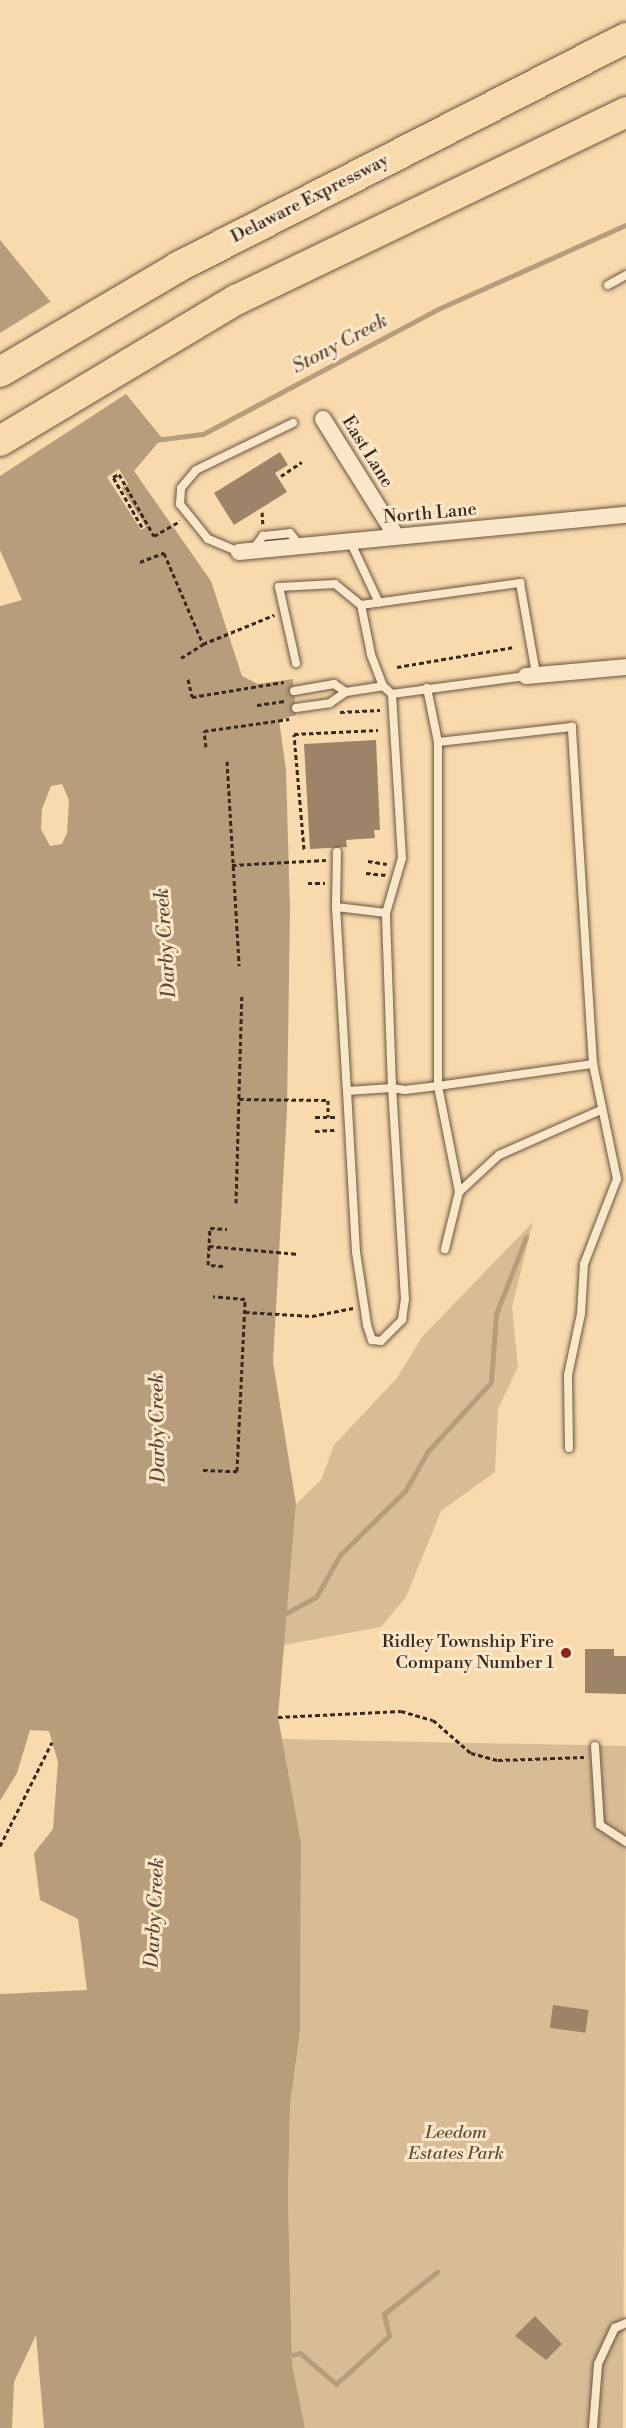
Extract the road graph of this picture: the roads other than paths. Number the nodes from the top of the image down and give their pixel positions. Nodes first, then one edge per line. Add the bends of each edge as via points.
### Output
1 (626, 38) edge
2 (626, 112) edge
3 (626, 275) edge
4 (609, 285) dead end
5 (0, 372) edge
6 (323, 419) dead end
7 (293, 423) dead end
8 (0, 441) edge
9 (626, 515) edge
10 (396, 536) junction
11 (350, 541) junction
12 (245, 552) joint
13 (379, 603) junction
14 (361, 605) junction
15 (296, 663) dead end
16 (626, 667) edge
17 (531, 675) junction
18 (383, 686) junction
19 (427, 688) junction
20 (294, 691) dead end
21 (346, 692) junction
22 (392, 694) junction
23 (296, 708) dead end
24 (438, 742) junction
25 (337, 856) road end
26 (336, 907) junction
27 (386, 913) junction
28 (593, 1064) junction
29 (438, 1086) junction
30 (392, 1088) junction
31 (347, 1091) junction
32 (601, 1110) junction
33 (459, 1192) junction
34 (445, 1250) dead end
35 (569, 1448) dead end
36 (595, 1746) dead end
37 (626, 1842) edge
38 (626, 2323) edge
39 (593, 2428) edge

1 - 5 highway, Delaware Expressway via 210,249
2 - 8 highway via 236,300
3 - 4 lane
6 - 10 street, East Lane
7 - 12 lane via 196,470 181,488 180,504 208,539
9 - 10 street, North Lane
10 - 11 street, North Lane
11 - 12 street, North Lane
11 - 13 lane
13 - 14 lane
13 - 17 lane via 520,583
14 - 15 lane via 335,584 279,587
14 - 18 lane
16 - 17 street
17 - 19 lane
18 - 21 lane
18 - 22 lane
19 - 22 lane
19 - 24 lane
20 - 21 lane via 334,684
21 - 23 lane via 330,703
22 - 27 lane via 400,866
24 - 28 lane via 572,727
24 - 29 lane
25 - 26 lane
26 - 27 lane
26 - 31 lane
27 - 30 lane
28 - 29 lane
28 - 32 lane
29 - 30 lane
29 - 33 lane
30 - 31 lane
30 - 31 lane via 405,1268 402,1320 392,1335 372,1340 364,1305 347,1130
32 - 33 lane via 498,1155
32 - 35 lane via 617,1179 584,1264 581,1314 568,1375
33 - 34 lane
36 - 37 lane via 600,1825
38 - 39 lane via 615,2328 598,2364

